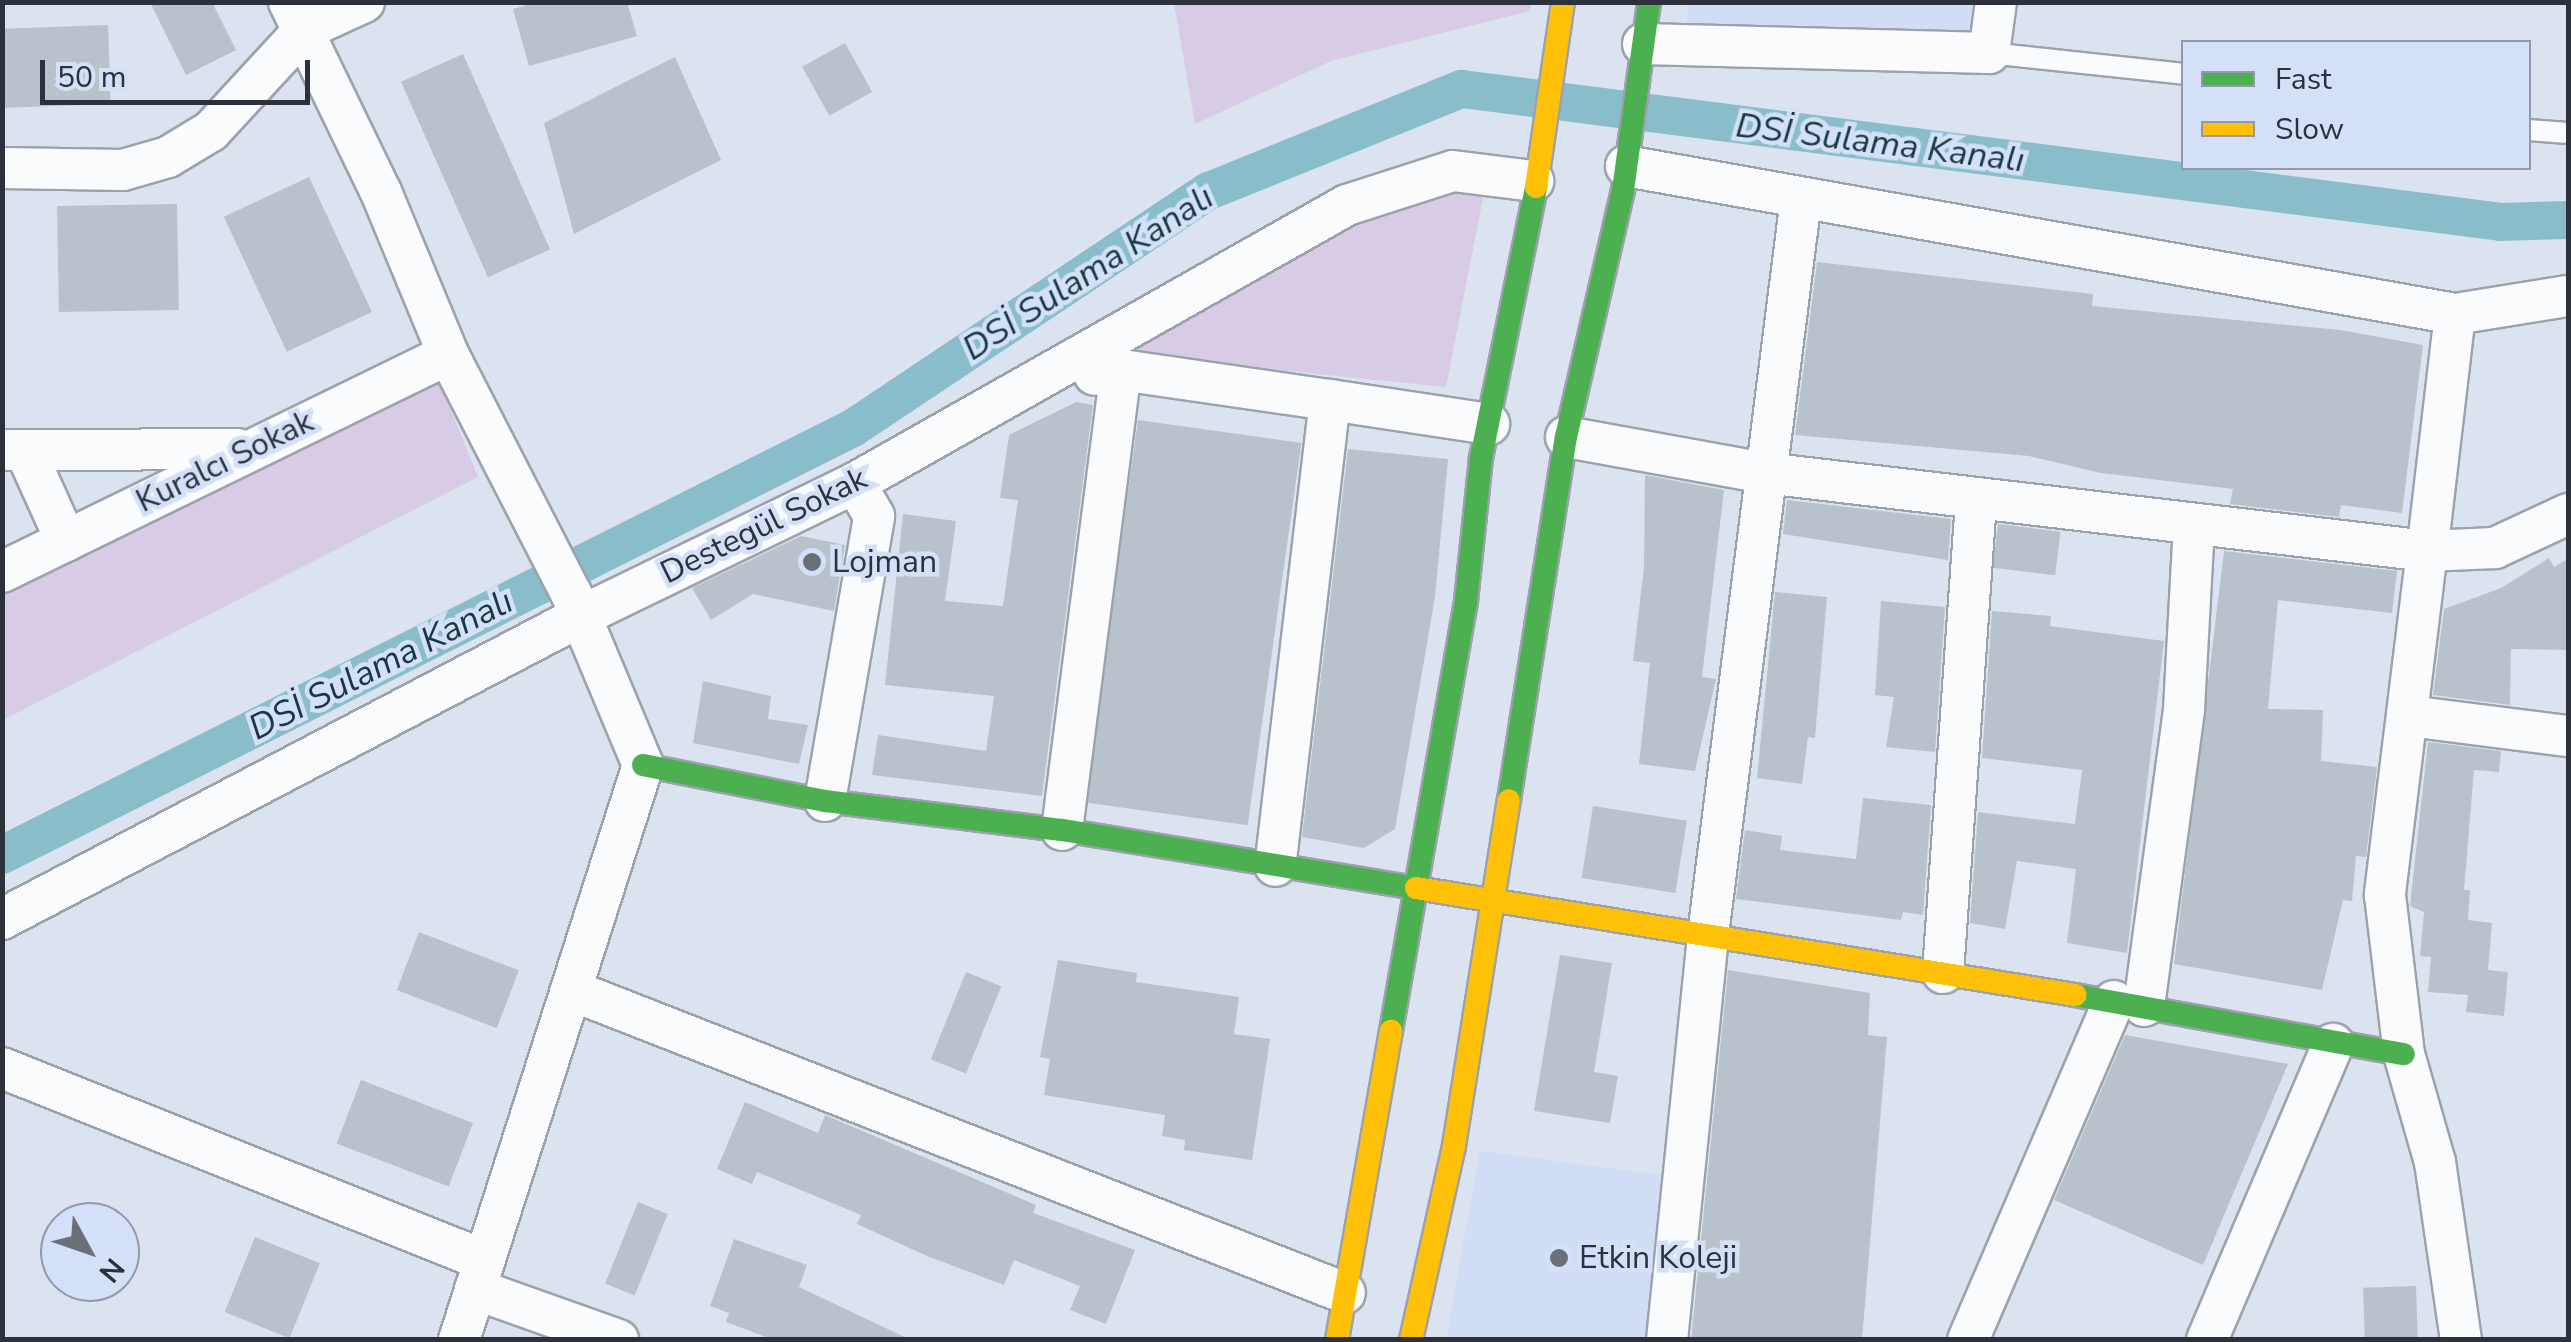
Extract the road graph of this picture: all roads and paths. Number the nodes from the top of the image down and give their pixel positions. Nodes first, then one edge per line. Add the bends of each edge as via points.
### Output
1 (364, 2) edge
2 (1564, 2) edge
3 (1649, 2) edge
4 (1996, 2) edge
5 (297, 16) edge
6 (1989, 53) junction
7 (1641, 61) junction
8 (2181, 74) edge
9 (2531, 130) edge
10 (2568, 133) edge
11 (1627, 160) junction
12 (2, 168) edge
13 (1533, 181) junction
14 (1801, 199) junction
15 (2568, 296) edge
16 (2455, 314) junction
17 (448, 354) junction
18 (1121, 370) junction
19 (1016, 391) junction
20 (1330, 400) junction
21 (1488, 424) junction
22 (1566, 437) junction
23 (247, 449) junction
24 (14, 450) edge
25 (1765, 473) junction
26 (855, 483) junction
27 (1976, 499) junction
28 (2568, 514) edge
29 (2194, 526) junction
30 (66, 541) junction
31 (2427, 551) junction
32 (2, 572) edge
33 (575, 605) junction
34 (2409, 716) junction
35 (2568, 736) edge
36 (643, 765) junction
37 (826, 801) junction
38 (1062, 830) junction
39 (1275, 866) junction
40 (1414, 887) junction
41 (1491, 899) junction
42 (2, 919) edge
43 (1708, 935) junction
44 (1943, 973) junction
45 (571, 990) junction
46 (2129, 1003) junction
47 (2333, 1044) junction
48 (2404, 1054) junction
49 (2, 1068) edge
50 (478, 1274) junction
51 (1345, 1293) junction
52 (459, 1340) edge
53 (618, 1340) edge
54 (1337, 1340) edge
55 (1411, 1340) edge
56 (1667, 1340) edge
57 (1968, 1340) edge
58 (2207, 1340) edge
59 (2461, 1340) edge

1 - 5 street
2 - 13 main road
3 - 7 main road
4 - 6 street
5 - 12 street via 211,131 168,157 123,170
5 - 17 street
6 - 7 street
6 - 8 lane
7 - 11 main road
9 - 10 lane
11 - 14 street
11 - 22 main road
13 - 19 street, Destegül Sokak via 1454,170 1347,205
13 - 21 main road via 1528,246
14 - 16 street
14 - 25 street
15 - 16 street
16 - 31 street
17 - 23 street, Kuralcı Sokak
17 - 33 street
18 - 19 street
18 - 20 street
18 - 38 street
19 - 26 street, Destegül Sokak
20 - 21 street
20 - 39 street
21 - 40 main road via 1466,601
22 - 25 street
22 - 41 main road
23 - 24 street
23 - 30 street, Kuralcı Sokak
24 - 30 street
25 - 27 street
25 - 43 street
26 - 33 street, Destegül Sokak
26 - 37 street via 874,516
27 - 29 street
27 - 44 street
28 - 31 street via 2495,548
29 - 31 street
29 - 46 street via 2184,710
30 - 32 street, Kuralcı Sokak
31 - 34 street
33 - 36 street
33 - 42 street, Destegül Sokak
34 - 35 street
34 - 48 street via 2385,895
36 - 37 main road
36 - 45 street
37 - 38 main road
38 - 39 main road
39 - 40 main road
40 - 41 main road
40 - 51 main road
41 - 43 main road
41 - 55 main road via 1454,1146
43 - 44 main road
43 - 56 street
44 - 46 main road
45 - 50 street
45 - 51 street
46 - 47 main road
46 - 57 street
47 - 48 main road
47 - 58 street
48 - 59 street via 2435,1162
49 - 50 street
50 - 52 street
50 - 53 street
51 - 54 main road

